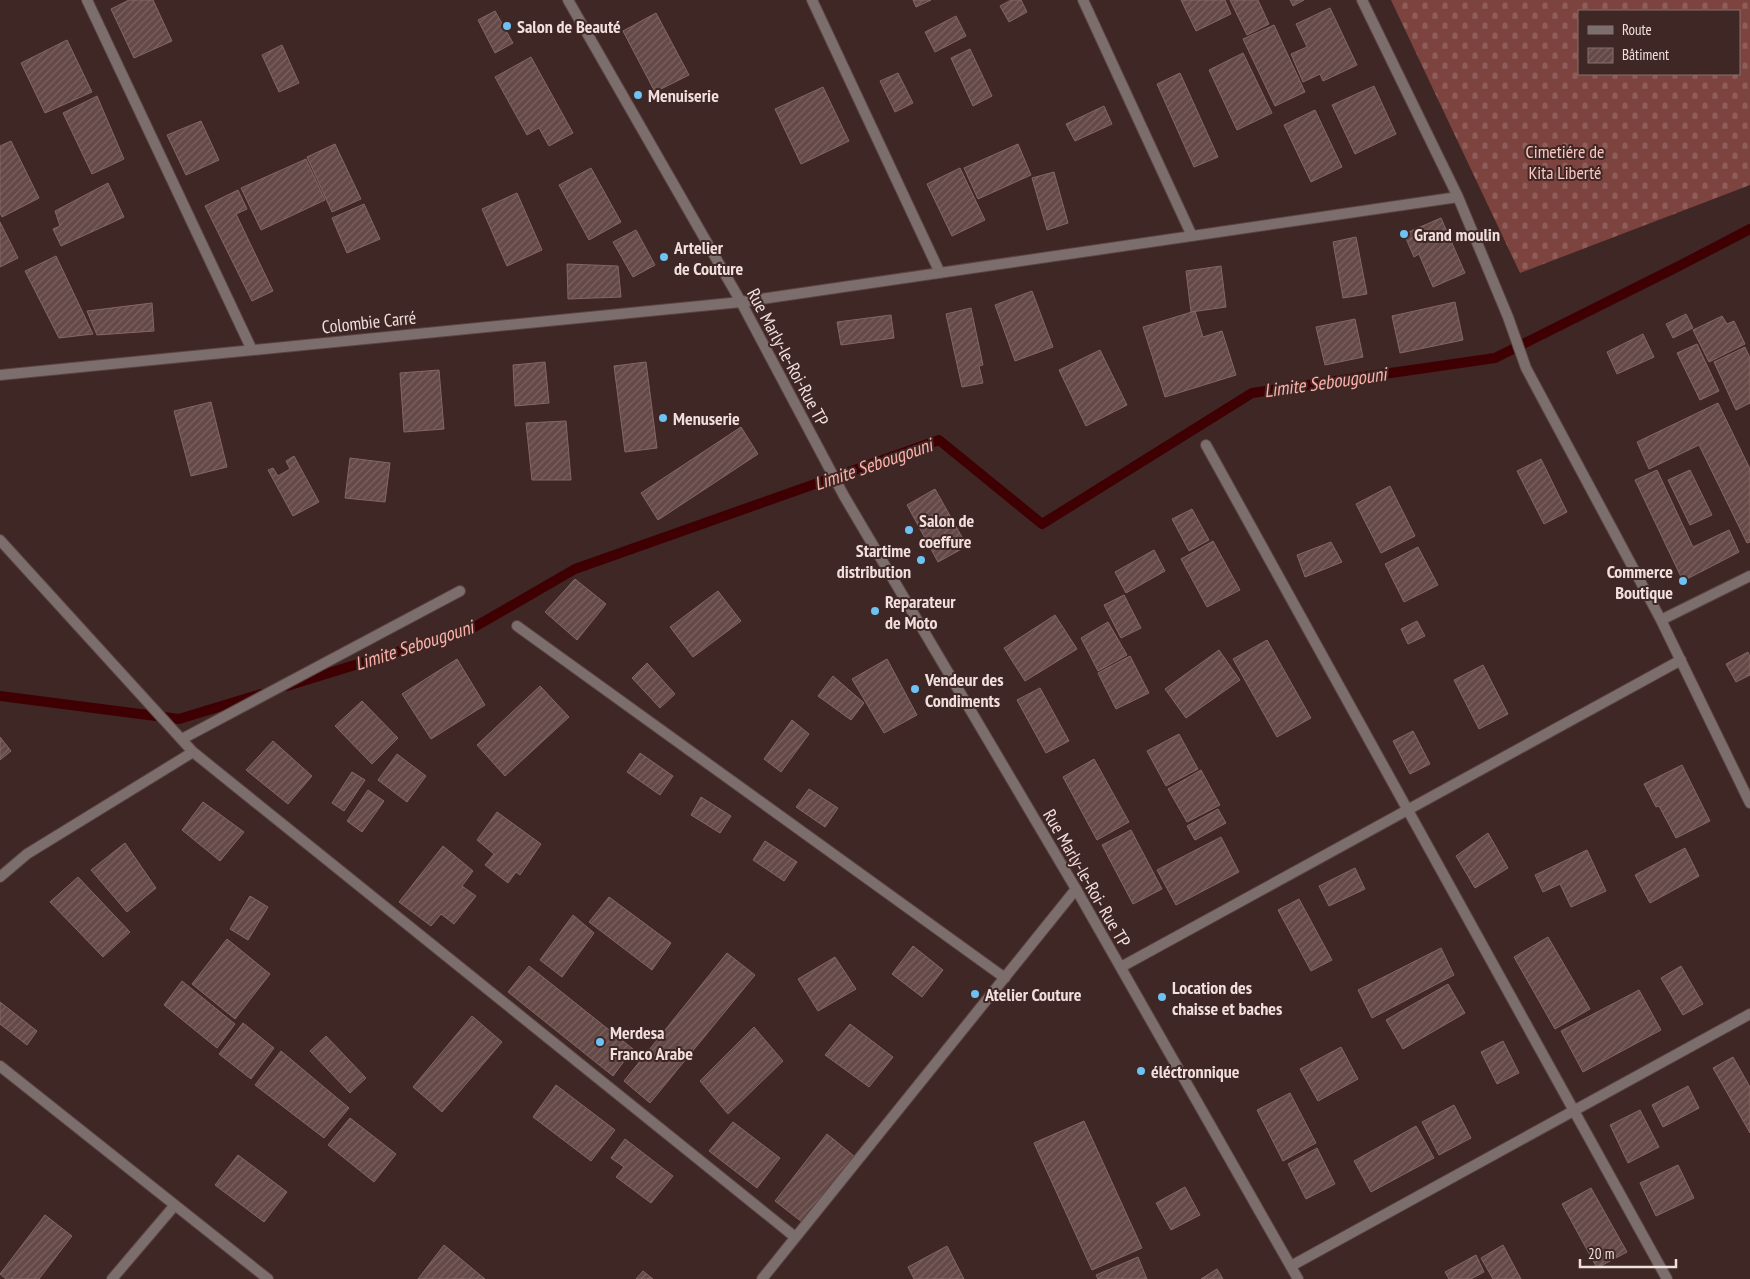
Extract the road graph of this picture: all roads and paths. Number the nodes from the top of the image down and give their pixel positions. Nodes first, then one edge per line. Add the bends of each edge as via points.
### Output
1 (87, 0) edge
2 (568, 0) edge
3 (812, 0) edge
4 (1083, 0) edge
5 (1362, 0) edge
6 (1458, 197) junction
7 (1192, 236) junction
8 (940, 273) junction
9 (741, 302) junction
10 (252, 350) junction
11 (0, 375) edge
12 (1206, 445) dead end
13 (844, 496) joint
14 (0, 540) edge
15 (1750, 576) edge
16 (460, 591) dead end
17 (1662, 620) junction
18 (517, 626) dead end
19 (1681, 660) junction
20 (182, 739) junction
21 (193, 752) junction
22 (1750, 802) edge
23 (1407, 810) junction
24 (0, 877) edge
25 (1076, 889) junction
26 (1120, 967) junction
27 (1005, 978) junction
28 (1750, 1014) edge
29 (0, 1066) edge
30 (1574, 1111) junction
31 (175, 1205) junction
32 (795, 1237) junction
33 (1291, 1266) junction
34 (112, 1279) edge
35 (268, 1279) edge
36 (762, 1279) edge
37 (1298, 1279) edge
38 (1666, 1279) edge

1 - 10 street
2 - 9 street, Rue Marly-le-Roi-Rue TP
3 - 8 street
4 - 7 street
5 - 6 street
6 - 7 street, Colombie Carré
6 - 17 street via 1526,368
7 - 8 street, Colombie Carré
8 - 9 street, Colombie Carré
9 - 10 street, Colombie Carré
9 - 13 street, Rue Marly-le-Roi-Rue TP
10 - 11 street, Colombie Carré
12 - 23 street
13 - 25 street, Rue Marly-le-Roi- Rue TP
14 - 20 street
15 - 17 street
16 - 20 street
17 - 19 street
18 - 27 street
19 - 22 street
19 - 23 street
20 - 21 street
21 - 24 street via 27,854
21 - 32 street
23 - 26 street
23 - 30 street
25 - 26 street, Rue Marly-le-Roi- Rue TP
25 - 27 street
26 - 33 street, Rue Marly-le-Roi- Rue TP
27 - 32 street
28 - 30 street
29 - 31 street
30 - 33 street
30 - 38 street
31 - 34 street
31 - 35 street
32 - 36 street
33 - 37 street, Rue Marly-le-Roi- Rue TP

